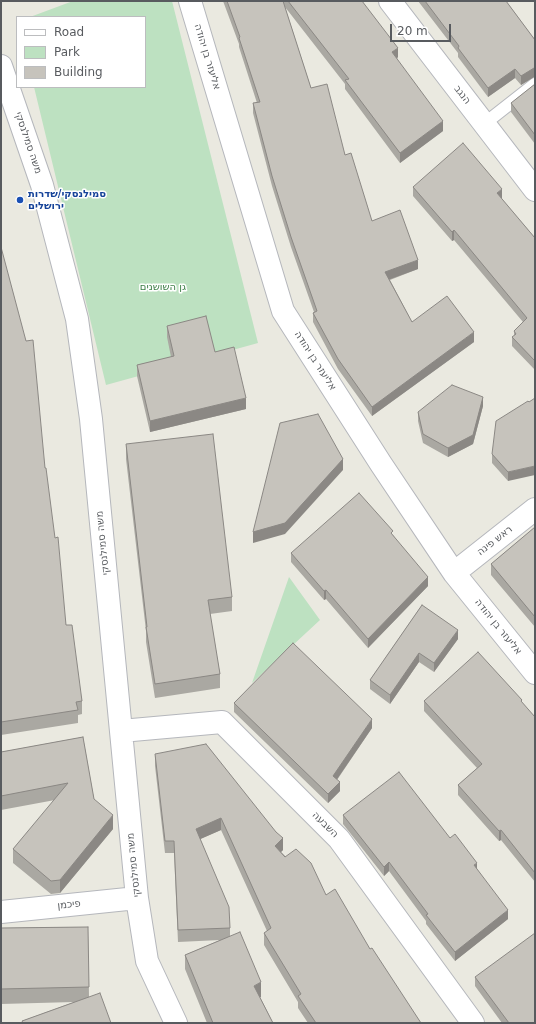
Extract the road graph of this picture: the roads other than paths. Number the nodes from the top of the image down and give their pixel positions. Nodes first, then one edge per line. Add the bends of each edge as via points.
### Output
1 (190, 1) edge
2 (390, 1) edge
3 (1, 66) edge
4 (535, 84) edge
5 (484, 124) junction
6 (532, 181) edge
7 (535, 509) edge
8 (454, 573) junction
9 (535, 673) edge
10 (121, 731) junction
11 (138, 898) junction
12 (1, 912) edge
13 (176, 1023) edge
14 (473, 1023) edge

1 - 8 street, אליעזר בן יהודה via 283,311
2 - 5 street, הנגב
3 - 10 street, משה סמילנסקי via 42,184 77,319 91,419
4 - 5 lane
5 - 6 street, הנגב
7 - 8 street, ראש פינה
8 - 9 street, אליעזר בן יהודה
10 - 11 street, משה סמילנסקי
10 - 14 street, השבעה via 222,722 339,839
11 - 12 street, פיכמן
11 - 13 street, משה סמילנסקי via 147,961

